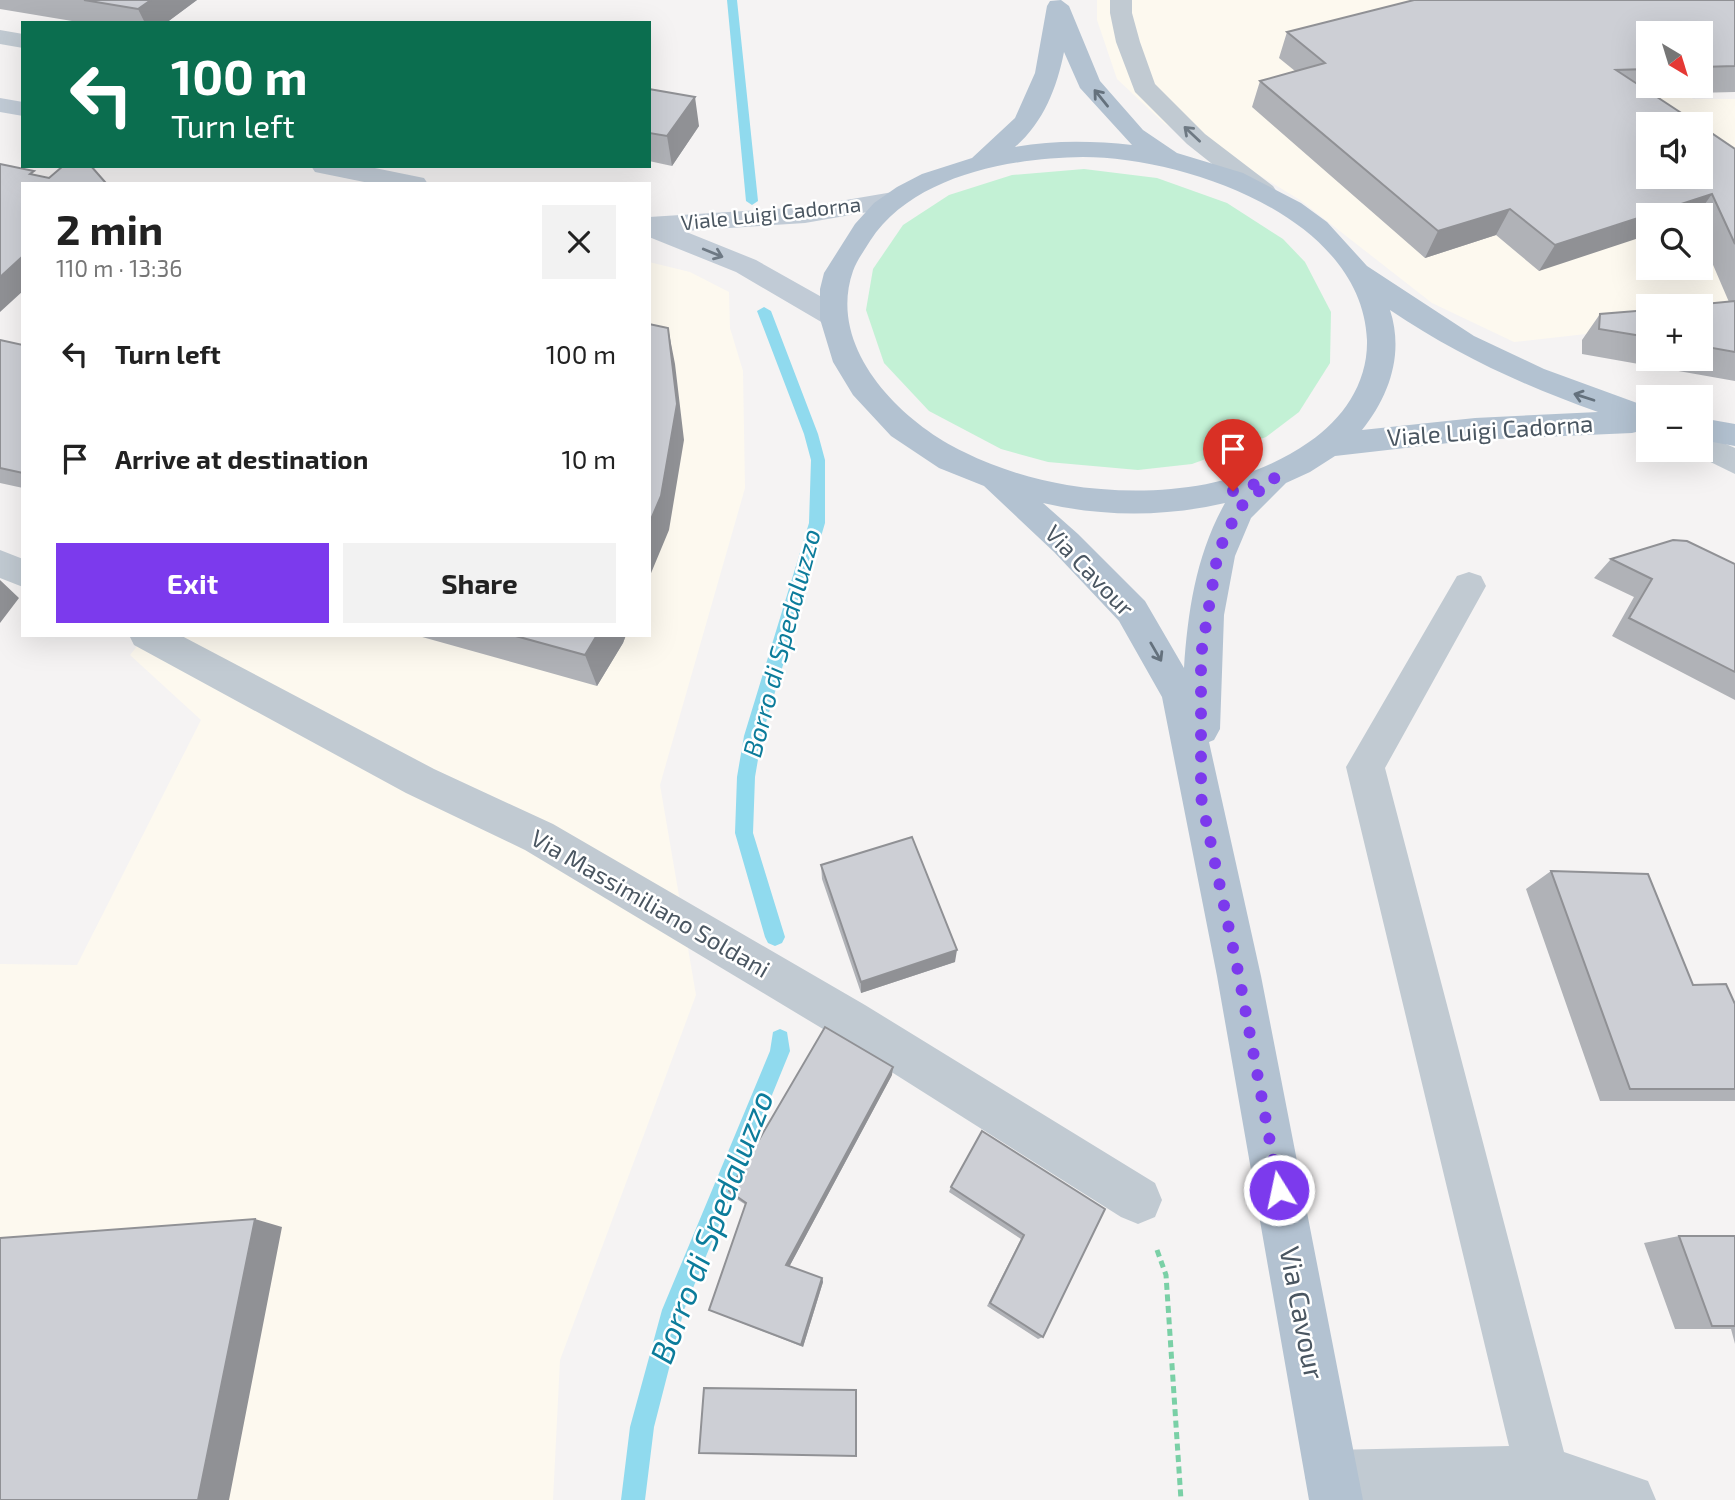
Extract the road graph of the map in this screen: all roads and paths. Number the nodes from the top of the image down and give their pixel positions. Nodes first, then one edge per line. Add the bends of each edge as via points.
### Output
1 (1121, 0) edge
2 (1058, 5) edge
3 (0, 37) edge
4 (21, 41) edge
5 (0, 105) edge
6 (21, 109) edge
7 (1170, 159) junction
8 (983, 160) junction
9 (334, 168) edge
10 (405, 182) edge
11 (1264, 192) junction
12 (893, 200) junction
13 (651, 226) edge
14 (651, 227) edge
15 (1360, 273) junction
16 (833, 316) junction
17 (1636, 416) edge
18 (1636, 421) edge
19 (1713, 431) edge
20 (1735, 436) edge
21 (1331, 445) junction
22 (1713, 450) edge
23 (1735, 462) edge
24 (993, 478) junction
25 (1275, 478) junction
26 (0, 563) edge
27 (21, 573) edge
28 (1469, 586) dead end
29 (151, 637) edge
30 (1201, 797) junction
31 (1138, 1200) joint
32 (1542, 1472) junction
33 (1334, 1488) edge
34 (1181, 1500) edge
35 (1629, 1500) edge

11 -> 1 street via 1196,139 1144,87 1128,42
7 -> 2 main road via 1134,135 1089,83
2 - 8 main road via 1045,84 1034,111
3 - 4 street
5 - 6 street
7 - 8 main road via 1106,150 1043,150
7 - 11 main road
8 - 12 main road via 934,177
9 - 10 street
11 - 15 main road via 1319,228
12 - 13 street, Viale Luigi Cadorna via 805,215
12 - 16 main road via 859,233 838,272
14 -> 16 street, Viale Luigi Cadorna via 746,266
17 -> 15 main road, Viale Luigi Cadorna via 1504,366 1447,336
15 - 21 main road via 1380,316 1382,361 1366,405
16 - 24 main road via 846,362 878,407 928,447
18 - 21 main road, Viale Luigi Cadorna via 1475,429
19 - 20 main road
21 - 25 main road
22 - 23 street
24 - 25 main road via 1064,497 1139,503 1211,497
24 -> 30 main road, Via Cavour via 1066,543 1132,611 1180,695
25 - 30 main road, Via Cavour via 1239,508 1218,552 1201,655
26 - 27 street
28 - 32 street via 1365,768
29 - 31 street, Via Massimiliano Soldani via 420,781 539,838 849,1020
30 - 33 main road, Via Cavour
31 - 34 path via 1166,1275
32 - 33 street
32 - 35 street

